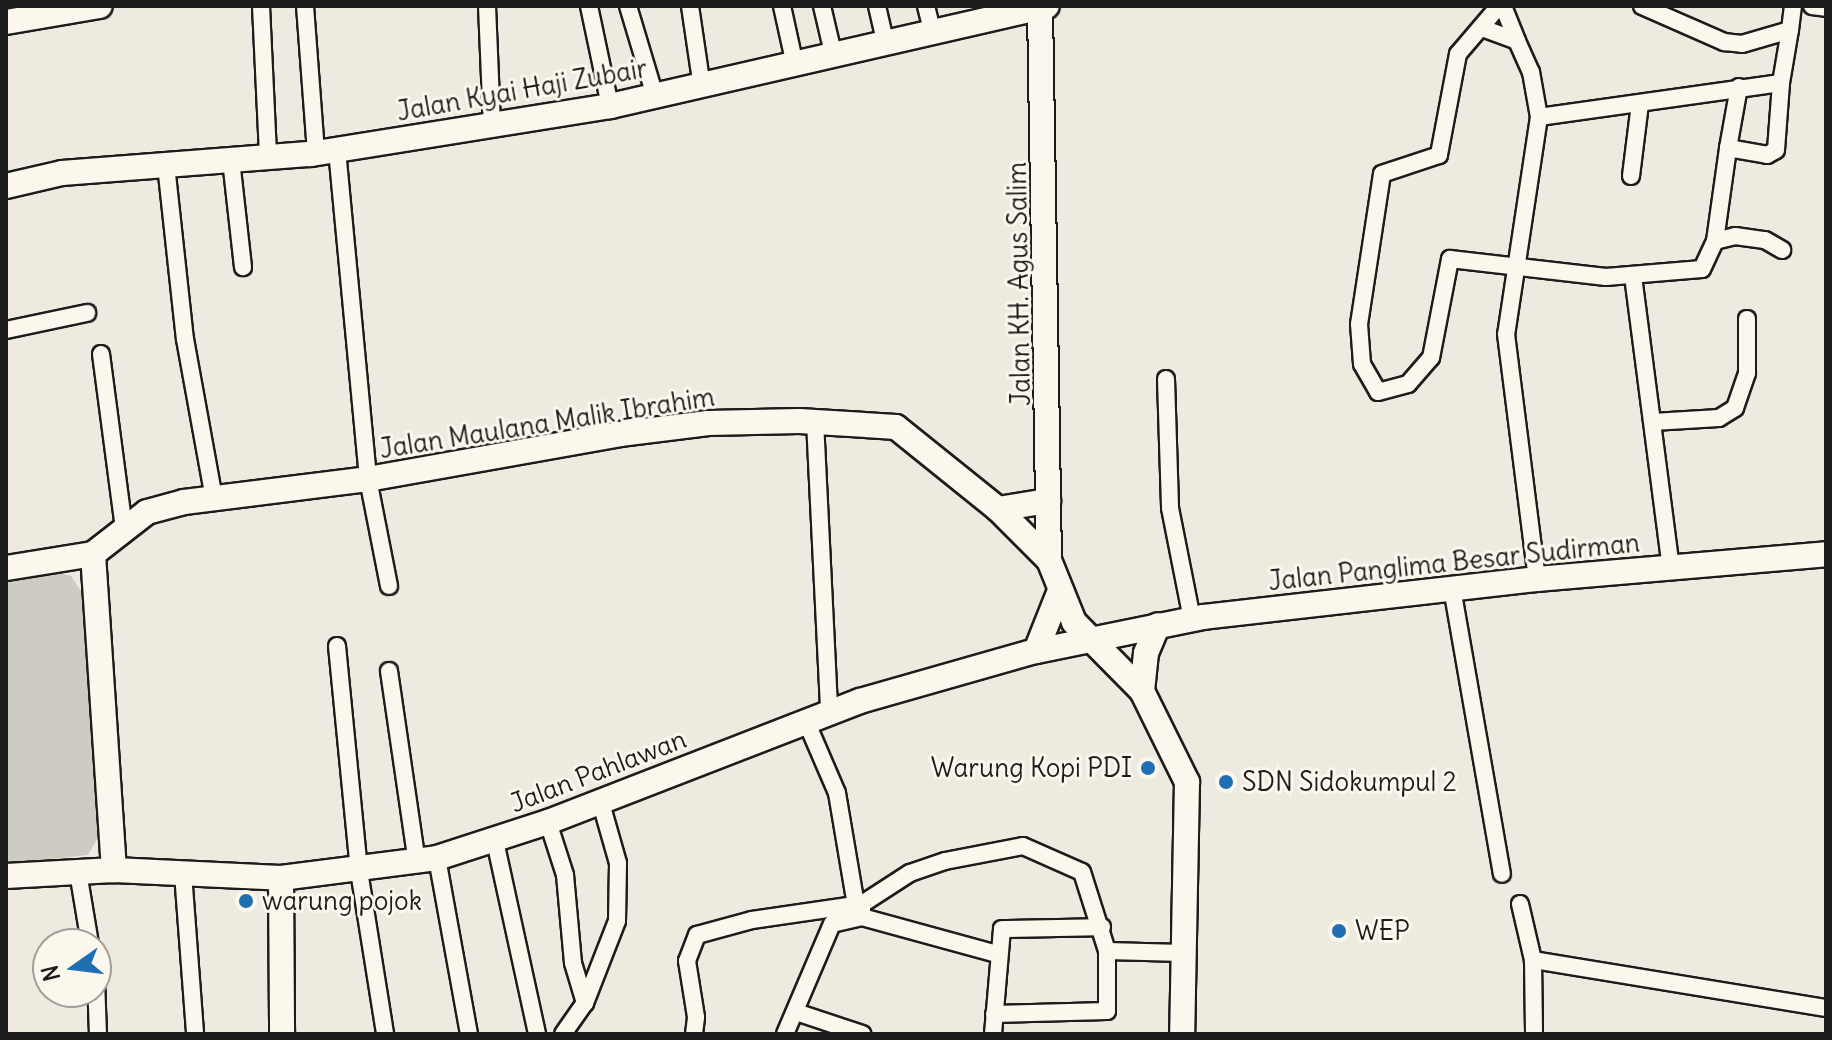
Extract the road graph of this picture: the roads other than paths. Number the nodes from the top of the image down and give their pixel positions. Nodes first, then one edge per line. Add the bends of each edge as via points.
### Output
1 (100, 6) edge
2 (261, 6) edge
3 (305, 6) edge
4 (487, 6) edge
5 (589, 6) edge
6 (628, 6) edge
7 (690, 6) edge
8 (782, 6) edge
9 (822, 6) edge
10 (877, 6) edge
11 (926, 6) edge
12 (1501, 6) edge
13 (1642, 6) edge
14 (1793, 6) edge
15 (1812, 6) edge
16 (1044, 7) edge
17 (1826, 8) edge
18 (998, 13) edge
19 (6, 22) edge
20 (1482, 28) junction
21 (1790, 30) junction
22 (933, 34) junction
23 (1517, 41) junction
24 (886, 45) junction
25 (834, 57) junction
26 (795, 65) junction
27 (1781, 83) junction
28 (702, 87) junction
29 (1739, 87) junction
30 (655, 96) junction
31 (1640, 104) junction
32 (610, 106) junction
33 (1539, 117) junction
34 (492, 125) junction
35 (1728, 148) junction
36 (326, 152) junction
37 (268, 157) junction
38 (231, 160) junction
39 (166, 165) junction
40 (1631, 176) dead end
41 (6, 186) edge
42 (1715, 241) junction
43 (1782, 250) dead end
44 (1513, 265) junction
45 (243, 267) dead end
46 (1633, 276) junction
47 (87, 313) dead end
48 (1747, 319) dead end
49 (6, 330) edge
50 (101, 354) dead end
51 (1166, 379) dead end
52 (815, 421) junction
53 (1653, 422) junction
54 (368, 479) junction
55 (214, 498) junction
56 (1048, 501) junction
57 (998, 509) junction
58 (124, 528) junction
59 (93, 554) junction
60 (1826, 554) edge
61 (1049, 560) junction
62 (6, 568) edge
63 (1671, 568) junction
64 (1537, 579) junction
65 (389, 586) dead end
66 (1452, 588) junction
67 (1059, 593) junction
68 (1192, 619) junction
69 (1158, 625) junction
70 (1089, 640) junction
71 (337, 646) dead end
72 (1036, 651) junction
73 (389, 671) dead end
74 (1142, 691) junction
75 (818, 717) junction
76 (600, 800) junction
77 (548, 822) junction
78 (495, 841) junction
79 (427, 860) junction
80 (114, 870) junction
81 (359, 871) junction
82 (78, 872) junction
83 (183, 873) junction
84 (1502, 874) dead end
85 (6, 876) edge
86 (281, 878) junction
87 (1520, 904) dead end
88 (860, 908) junction
89 (1102, 927) junction
90 (87, 928) edge
91 (1107, 951) junction
92 (1183, 953) junction
93 (997, 954) junction
94 (1533, 960) junction
95 (585, 1003) junction
96 (97, 1008) edge
97 (1826, 1008) edge
98 (796, 1012) junction
99 (994, 1014) junction
100 (693, 1033) edge
101 (98, 1034) edge
102 (195, 1034) edge
103 (282, 1034) edge
104 (385, 1034) edge
105 (469, 1034) edge
106 (537, 1034) edge
107 (563, 1034) edge
108 (785, 1034) edge
109 (860, 1034) edge
110 (993, 1034) edge
111 (1182, 1034) edge
112 (1534, 1034) edge

1 - 19 street
2 - 37 street
3 - 36 street
4 - 34 street
5 - 32 street
6 - 30 street
7 - 28 street
8 - 26 street
9 - 25 street
10 - 24 street
11 - 22 street
12 - 20 street
12 - 23 street
13 - 21 street via 1724,42 1758,42
14 - 21 street
15 - 17 street
16 - 18 street, Jalan Kyai Haji Zubair
16 - 56 street, Jalan KH. Agus Salim
18 - 22 street, Jalan Kyai Haji Zubair
20 - 23 street
20 - 44 street via 1454,64 1439,155 1382,174 1359,324 1362,364 1374,388 1388,393 1408,384 1431,358 1448,261
21 - 27 street
22 - 24 street, Jalan Kyai Haji Zubair
23 - 33 street via 1531,72
24 - 25 street, Jalan Kyai Haji Zubair
25 - 26 street, Jalan Kyai Haji Zubair
26 - 28 street, Jalan Kyai Haji Zubair
27 - 29 street
27 - 35 street via 1773,154
28 - 30 street, Jalan Kyai Haji Zubair
29 - 31 street
29 - 35 street
30 - 32 street, Jalan Kyai Haji Zubair
31 - 33 street
31 - 40 street
32 - 34 street, Jalan Kyai Haji Zubair
33 - 44 street
34 - 36 street, Jalan Kyai Haji Zubair
35 - 42 street
36 - 37 street, Jalan Kyai Haji Zubair
36 - 54 street
37 - 38 street, Jalan Kyai Haji Zubair
38 - 39 street, Jalan Kyai Haji Zubair
38 - 45 street
39 - 41 street, Jalan Kyai Haji Zubair via 62,173
39 - 55 street via 185,339
42 - 43 street via 1750,238
42 - 46 street via 1706,263 1696,271
44 - 46 street
44 - 64 street via 1507,346
46 - 53 street
47 - 49 street
48 - 53 street via 1747,373 1735,408 1719,418
50 - 58 street
51 - 68 street via 1170,508
52 - 54 street, Jalan Maulana Malik Ibrahim via 708,423 620,434
52 - 57 street, Jalan Maulana Malik Ibrahim via 896,427
52 - 75 street
53 - 63 street
54 - 55 street, Jalan Maulana Malik Ibrahim
54 - 65 street
55 - 58 street, Jalan Maulana Malik Ibrahim via 147,512
56 - 57 street
56 - 61 street, Jalan KH. Agus Salim
57 - 61 street, Jalan Maulana Malik Ibrahim
58 - 59 street, Jalan Maulana Malik Ibrahim
59 - 62 street
59 - 80 street
60 - 63 street, Jalan Panglima Besar Sudirman
61 - 67 street
63 - 64 street, Jalan Panglima Besar Sudirman
64 - 66 street, Jalan Panglima Besar Sudirman
66 - 68 street, Jalan Panglima Besar Sudirman
66 - 84 street
67 - 69 street via 1080,620 1093,627
67 - 70 street
67 - 72 street
68 - 69 street, Jalan Panglima Besar Sudirman
69 - 70 street, Jalan Panglima Besar Sudirman
69 - 74 street via 1146,653
70 - 72 street, Jalan Pahlawan
70 - 74 street
71 - 81 street
72 - 74 street via 1100,666
72 - 75 street, Jalan Pahlawan
73 - 79 street
74 - 92 street via 1187,782
75 - 76 street, Jalan Pahlawan
75 - 88 street
76 - 77 street, Jalan Pahlawan
76 - 95 street via 618,863 618,914
77 - 78 street, Jalan Pahlawan
77 - 95 street via 565,875 573,963
78 - 79 street, Jalan Pahlawan
78 - 106 street
79 - 81 street, Jalan Pahlawan
79 - 105 street
80 - 82 street, Jalan Pahlawan
80 - 83 street, Jalan Pahlawan
81 - 86 street, Jalan Pahlawan
81 - 104 street
82 - 85 street, Jalan Pahlawan
82 - 90 street
83 - 86 street, Jalan Pahlawan
83 - 102 street
86 - 103 street
87 - 94 street
88 - 89 street via 913,872 1023,846 1082,872
88 - 93 street
88 - 98 street via 831,925
88 - 100 street via 752,920 697,935 687,961
89 - 91 street
89 - 93 street via 1005,928
91 - 92 street
91 - 99 street via 1107,1011
92 - 111 street
93 - 99 street
94 - 97 street
94 - 112 street
95 - 107 street
96 - 101 street
98 - 108 street
98 - 109 street
99 - 110 street

